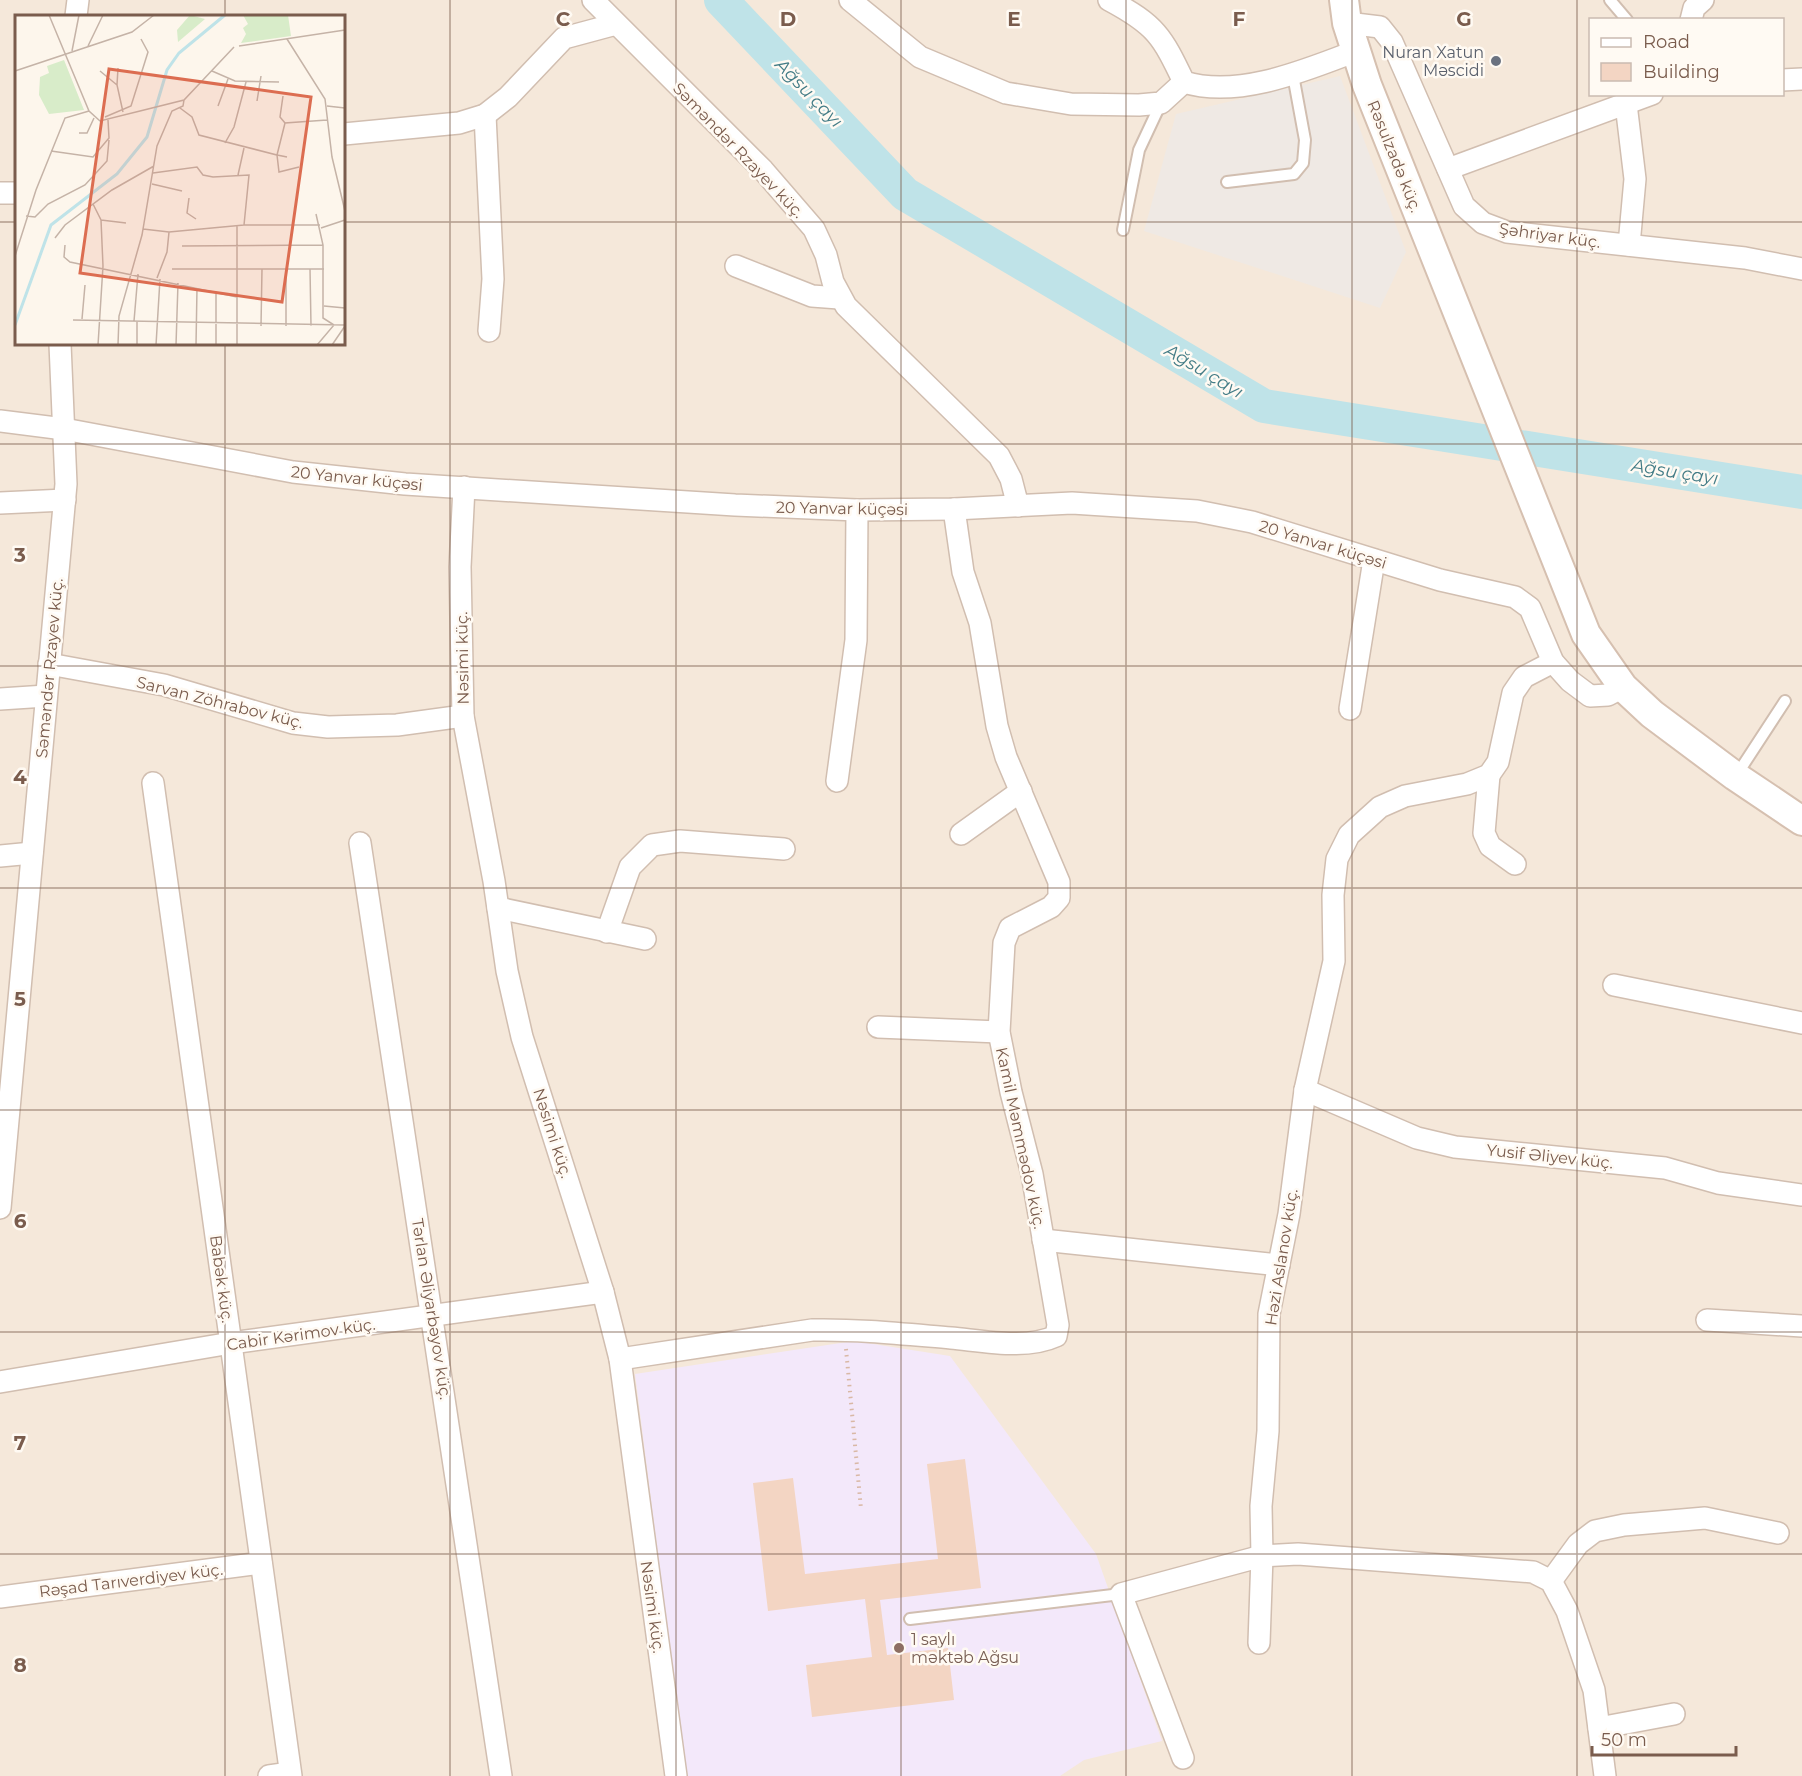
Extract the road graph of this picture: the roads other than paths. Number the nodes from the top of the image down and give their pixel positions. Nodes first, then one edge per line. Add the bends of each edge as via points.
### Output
1 (78, 0) edge
2 (593, 0) edge
3 (850, 0) edge
4 (1109, 0) edge
5 (1610, 0) edge
6 (1703, 0) edge
7 (1346, 11) edge
8 (76, 15) edge
9 (1625, 18) edge
10 (1692, 18) edge
11 (616, 24) junction
12 (1356, 51) junction
13 (1293, 75) junction
14 (1802, 79) edge
15 (1784, 80) edge
16 (1184, 82) junction
17 (1647, 96) edge
18 (1161, 102) junction
19 (1626, 104) junction
20 (485, 115) junction
21 (345, 134) edge
22 (1448, 169) junction
23 (1227, 182) dead end
24 (15, 192) edge
25 (0, 193) edge
26 (1123, 230) dead end
27 (1629, 245) junction
28 (736, 266) dead end
29 (1802, 269) edge
30 (839, 298) junction
31 (489, 331) dead end
32 (60, 345) edge
33 (0, 422) edge
34 (64, 429) junction
35 (464, 488) junction
36 (65, 500) junction
37 (0, 503) edge
38 (1018, 506) junction
39 (954, 509) junction
40 (857, 510) junction
41 (1374, 560) junction
42 (1553, 662) junction
43 (49, 664) junction
44 (1623, 687) junction
45 (46, 696) junction
46 (0, 699) edge
47 (1785, 700) dead end
48 (1350, 709) dead end
49 (463, 716) junction
50 (1490, 775) junction
51 (1735, 776) junction
52 (837, 782) dead end
53 (153, 783) dead end
54 (1021, 791) junction
55 (1802, 821) edge
56 (961, 834) dead end
57 (360, 843) dead end
58 (784, 849) dead end
59 (32, 853) junction
60 (0, 856) edge
61 (1515, 864) dead end
62 (498, 909) junction
63 (607, 932) junction
64 (645, 939) dead end
65 (1614, 985) dead end
66 (1802, 1023) edge
67 (8, 1024) edge
68 (878, 1028) dead end
69 (999, 1032) junction
70 (1305, 1090) junction
71 (1802, 1195) edge
72 (0, 1200) edge
73 (1043, 1240) junction
74 (1279, 1265) junction
75 (603, 1292) junction
76 (433, 1316) junction
77 (1707, 1320) dead end
78 (1802, 1326) edge
79 (231, 1343) junction
80 (620, 1359) junction
81 (0, 1382) edge
82 (1778, 1533) dead end
83 (1262, 1556) junction
84 (261, 1563) junction
85 (1551, 1581) junction
86 (1121, 1594) junction
87 (0, 1597) edge
88 (910, 1618) dead end
89 (1259, 1643) dead end
90 (1674, 1714) dead end
91 (1599, 1728) junction
92 (1183, 1758) dead end
93 (290, 1775) edge
94 (269, 1776) edge
95 (501, 1776) edge
96 (676, 1776) edge
97 (1605, 1776) edge

1 - 8 street
2 - 11 street, Səməndər Rzayev küç.
3 - 18 street via 920,57 1006,93 1071,104
4 - 16 street via 1138,15 1164,39
5 - 9 lane
6 - 10 street via 1694,8
7 - 12 main road, Rəsulzadə küç.
7 - 22 street, Şəhriyar küç. via 1380,27 1392,42
11 - 20 street via 564,38 508,97
11 - 30 street, Səməndər Rzayev küç. via 763,170 814,229
12 - 13 street
12 - 44 main road, Rəsulzadə küç. via 1586,634
13 - 16 street via 1202,88
13 - 23 lane via 1305,140 1303,163 1294,174
14 - 15 street
16 - 18 street
17 - 19 street
18 - 26 lane via 1139,150
19 - 22 street
19 - 27 street via 1635,179
20 - 21 street via 459,123
20 - 31 street via 493,279
22 - 27 street, Şəhriyar küç. via 1464,206 1483,223 1507,232
24 - 25 street
27 - 29 street, Şəhriyar küç. via 1745,258
28 - 30 street via 812,296
30 - 38 street, Səməndər Rzayev küç. via 999,456 1011,479
32 - 34 street, Səməndər Rzayev küç.
33 - 34 street, 20 Yanvar küçəsi
34 - 35 street, 20 Yanvar küçəsi via 293,472
34 - 36 street, Səməndər Rzayev küç.
35 - 40 street, 20 Yanvar küçəsi
35 - 49 street, Nəsimi küç. via 460,567
36 - 37 street
36 - 43 street, Səməndər Rzayev küç.
38 - 39 street, 20 Yanvar küçəsi
38 - 41 street, 20 Yanvar küçəsi via 1072,503 1197,510 1252,522
39 - 40 street, 20 Yanvar küçəsi
39 - 54 street, Kamil Məmmədov küç. via 963,572 980,623 997,726
40 - 52 street via 856,640
41 - 42 street, 20 Yanvar küçəsi via 1515,597 1530,608
41 - 48 street
42 - 44 street, 20 Yanvar küçəsi via 1590,696 1608,695
42 - 50 street via 1524,677 1513,693 1498,762
43 - 45 street, Səməndər Rzayev küç.
43 - 49 street, Sarvan Zöhrabov küç. via 164,685 293,723 328,727 397,725
44 - 51 main road, Rəsulzadə küç. via 1652,714
45 - 46 street
45 - 59 street, Səməndər Rzayev küç.
47 - 51 lane
49 - 62 street, Nəsimi küç.
50 - 61 street via 1484,833 1490,846
50 - 70 street, Həzi Aslanov küç. via 1467,784 1405,796 1380,807 1349,835 1337,859 1334,961
51 - 55 main road, Rəsulzadə küç.
53 - 79 street, Babək küç.
54 - 56 street
54 - 69 street, Kamil Məmmədov küç. via 1059,882 1059,898 1051,907 1010,928 1004,943
57 - 76 street, Tərlan Əliyarbəyov küç.
58 - 63 street via 680,841 652,845 630,867
59 - 60 street
59 - 67 street, Səməndər Rzayev küç.
62 - 63 street
62 - 75 street, Nəsimi küç. via 522,1037
63 - 64 street
65 - 66 street
67 - 72 street, Səməndər Rzayev küç.
68 - 69 street
69 - 73 street, Kamil Məmmədov küç. via 1032,1173
70 - 71 street, Yusif Əliyev küç. via 1416,1138 1455,1147 1665,1168 1718,1183
70 - 74 street, Həzi Aslanov küç.
73 - 74 street
73 - 80 street, Kamil Məmmədov küç. via 1058,1324 1056,1336 1044,1342 812,1330
74 - 83 street, Həzi Aslanov küç. via 1269,1314
75 - 76 street, Cabir Kərimov küç.
75 - 80 street, Nəsimi küç.
76 - 79 street, Cabir Kərimov küç.
76 - 95 street, Tərlan Əliyarbəyov küç.
77 - 78 street
79 - 81 street, Cabir Kərimov küç.
79 - 84 street, Babək küç.
80 - 96 street, Nəsimi küç.
82 - 85 street via 1705,1518 1595,1530 1578,1544
83 - 85 street via 1298,1554 1533,1572
83 - 86 street
83 - 89 street, Həzi Aslanov küç.
84 - 87 street, Rəşad Tarıverdiyev küç.
84 - 93 street, Babək küç.
85 - 91 street via 1567,1611 1594,1690
86 - 88 lane
86 - 92 street
90 - 91 street
91 - 97 street
93 - 94 street

